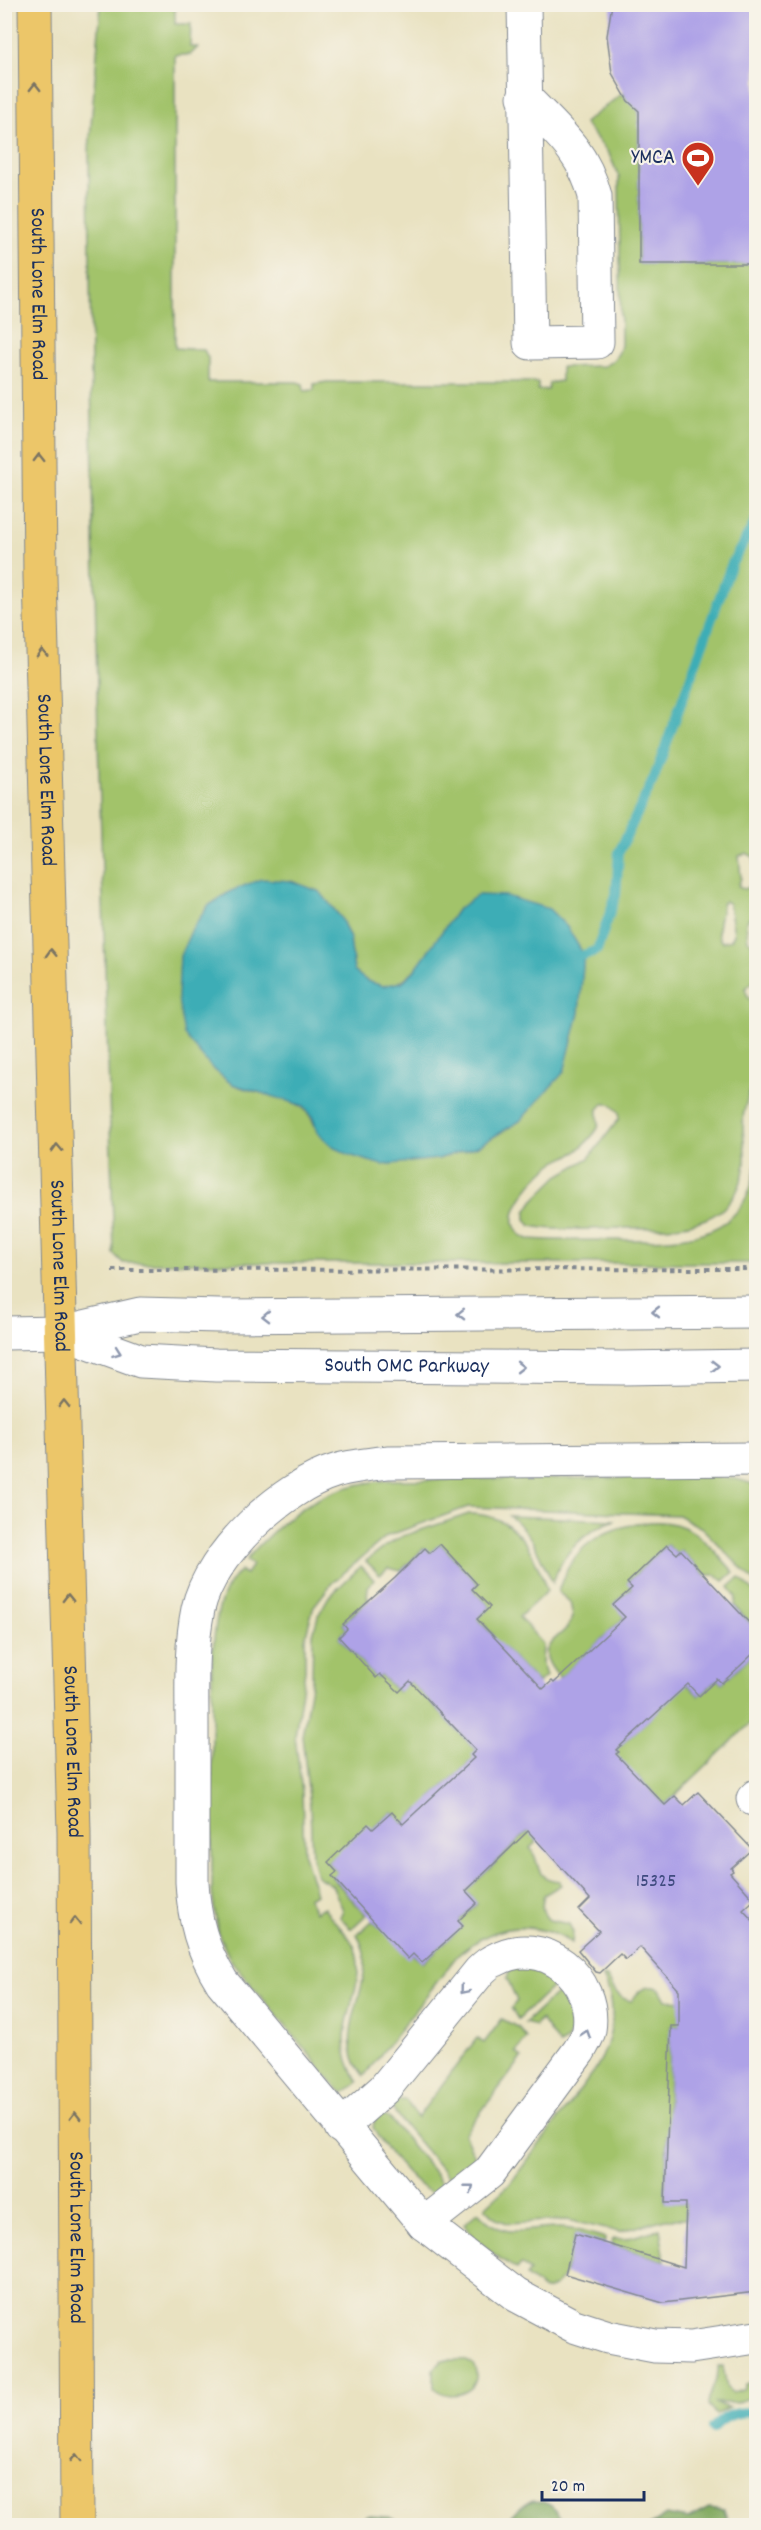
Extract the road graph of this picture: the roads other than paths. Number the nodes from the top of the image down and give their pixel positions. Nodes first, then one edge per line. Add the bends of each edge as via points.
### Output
1 (35, 4) edge
2 (524, 4) edge
3 (524, 97) junction
4 (756, 1312) edge
5 (62, 1332) junction
6 (4, 1333) edge
7 (756, 1366) edge
8 (756, 1460) edge
9 (341, 2127) junction
10 (424, 2224) junction
11 (756, 2337) edge
12 (77, 2521) edge

5 -> 1 main road, South Lone Elm Road via 40,577
2 - 3 street
3 - 3 street via 530,343 597,342 595,196 590,175 582,159
4 -> 5 street, South OMC Parkway via 140,1314
5 - 6 street, South OMC Parkway
5 -> 7 street, South OMC Parkway via 141,1361 216,1365
12 -> 5 main road, South Lone Elm Road via 74,1832
8 - 9 street via 360,1465 307,1484 280,1502 237,1540 221,1561 198,1607 192,1670 192,1882 197,1927 208,1960 222,1982
9 - 10 street
10 -> 9 street via 489,2174 579,2051 589,2032 590,2012 578,1979 550,1956 532,1952 495,1959 480,1971 384,2090
10 - 11 street via 516,2295 574,2326 655,2346 691,2347

